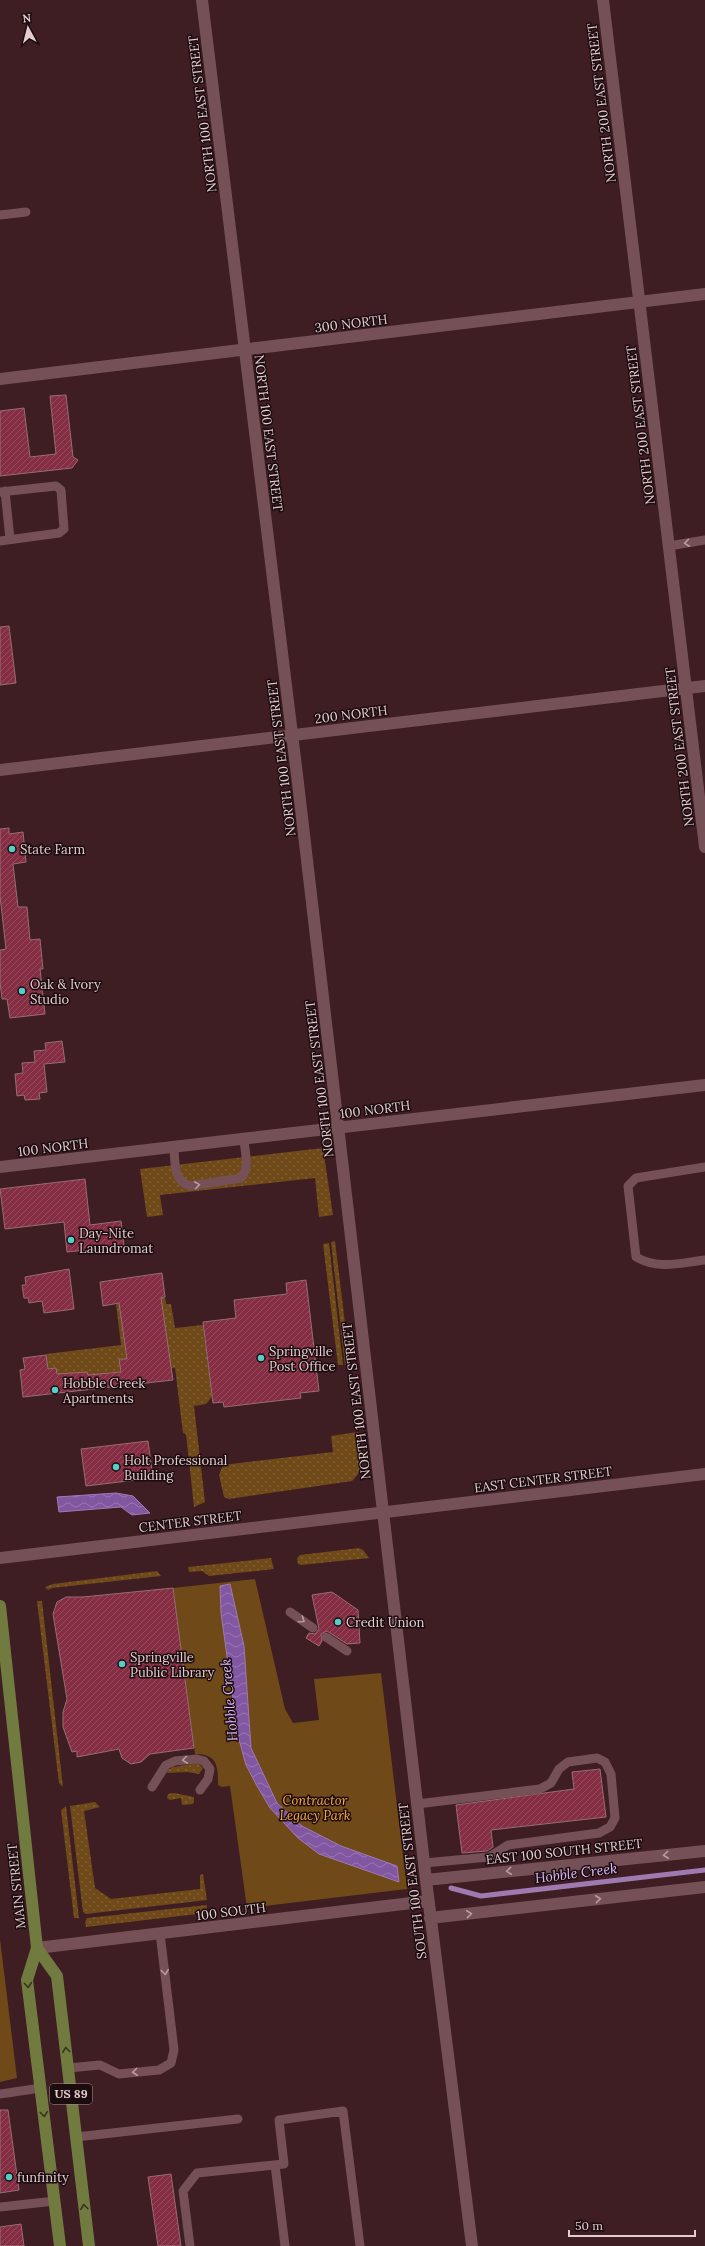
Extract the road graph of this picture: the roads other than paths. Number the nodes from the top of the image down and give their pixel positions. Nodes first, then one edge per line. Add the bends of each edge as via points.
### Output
1 (202, 0) edge
2 (603, 0) edge
3 (26, 212) dead end
4 (0, 215) edge
5 (705, 294) edge
6 (640, 303) junction
7 (244, 350) junction
8 (0, 379) edge
9 (2, 492) edge
10 (10, 539) junction
11 (0, 540) edge
12 (705, 540) edge
13 (669, 546) junction
14 (705, 686) edge
15 (686, 688) junction
16 (292, 735) junction
17 (0, 770) edge
18 (705, 847) edge
19 (705, 1085) edge
20 (338, 1127) junction
21 (244, 1140) junction
22 (174, 1147) junction
23 (0, 1167) edge
24 (705, 1167) edge
25 (705, 1260) edge
26 (705, 1474) edge
27 (383, 1512) junction
28 (0, 1558) edge
29 (0, 1606) edge
30 (290, 1612) dead end
31 (313, 1628) dead end
32 (326, 1637) dead end
33 (347, 1651) dead end
34 (152, 1787) dead end
35 (200, 1790) dead end
36 (417, 1804) junction
37 (705, 1851) edge
38 (424, 1863) junction
39 (426, 1880) junction
40 (705, 1887) edge
41 (428, 1901) junction
42 (430, 1918) junction
43 (160, 1933) junction
44 (37, 1948) junction
45 (68, 2068) junction
46 (41, 2088) junction
47 (0, 2094) edge
48 (238, 2119) dead end
49 (76, 2137) junction
50 (275, 2165) junction
51 (55, 2201) junction
52 (0, 2207) edge
53 (60, 2246) edge
54 (89, 2246) edge
55 (190, 2246) edge
56 (285, 2246) edge
57 (360, 2246) edge
58 (472, 2246) edge

1 - 7 street, NORTH 100 EAST STREET
2 - 6 street, NORTH 200 EAST STREET
3 - 4 lane
5 - 6 street, 300 NORTH
6 - 7 street, 300 NORTH
6 - 13 street, NORTH 200 EAST STREET
7 - 8 street, 300 NORTH
7 - 16 street, NORTH 100 EAST STREET
9 - 10 lane
9 - 10 lane via 56,486 61,490 64,529 59,533
10 - 11 lane
12 -> 13 lane
13 - 15 street, NORTH 200 EAST STREET
14 - 15 street, 200 NORTH
15 - 16 street, 200 NORTH
15 - 18 street, NORTH 200 EAST STREET
16 - 17 street, 200 NORTH
16 - 20 street, NORTH 100 EAST STREET
19 - 20 street, 100 NORTH
20 - 21 street, 100 NORTH
20 - 27 street, NORTH 100 EAST STREET
21 - 22 street, 100 NORTH
22 -> 21 lane via 177,1177 182,1183 190,1186 241,1178 246,1173 247,1166
22 - 23 street, 100 NORTH
24 - 25 lane via 636,1178 628,1186 636,1257 648,1264 667,1265
26 - 27 street, EAST CENTER STREET
27 - 28 street, CENTER STREET
27 - 36 street, SOUTH 100 EAST STREET
29 - 44 main road, MAIN STREET / US 89
30 -> 31 lane
32 - 33 lane
35 -> 34 lane via 208,1779 210,1769 204,1761 197,1758 166,1765
36 - 38 street, SOUTH 100 EAST STREET
36 - 38 lane via 540,1789 551,1783 568,1762 596,1758 605,1762 611,1774 615,1818 610,1827 599,1833 508,1845 489,1857
37 -> 39 street, EAST 100 SOUTH STREET
38 - 39 street, SOUTH 100 EAST STREET
39 - 41 street, SOUTH 100 EAST STREET
42 -> 40 street
41 - 42 street, SOUTH 100 EAST STREET
41 - 43 street, 100 SOUTH
42 - 58 street, SOUTH 100 EAST STREET
43 - 44 street, 100 SOUTH
43 -> 45 lane via 174,2050 171,2063 159,2070 119,2074 100,2065
45 -> 44 main road, MAIN STREET / US 89 via 57,1976
44 -> 46 main road, MAIN STREET / US 89 via 27,1980
45 - 49 main road, MAIN STREET / US 89
46 - 47 lane
46 -> 51 main road, MAIN STREET / US 89
48 - 49 lane
54 -> 49 main road, MAIN STREET / US 89
50 - 55 lane via 197,2173 183,2191
50 - 56 lane
50 - 57 lane via 284,2164 279,2120 343,2111
51 - 52 lane
51 - 53 main road, MAIN STREET / US 89

